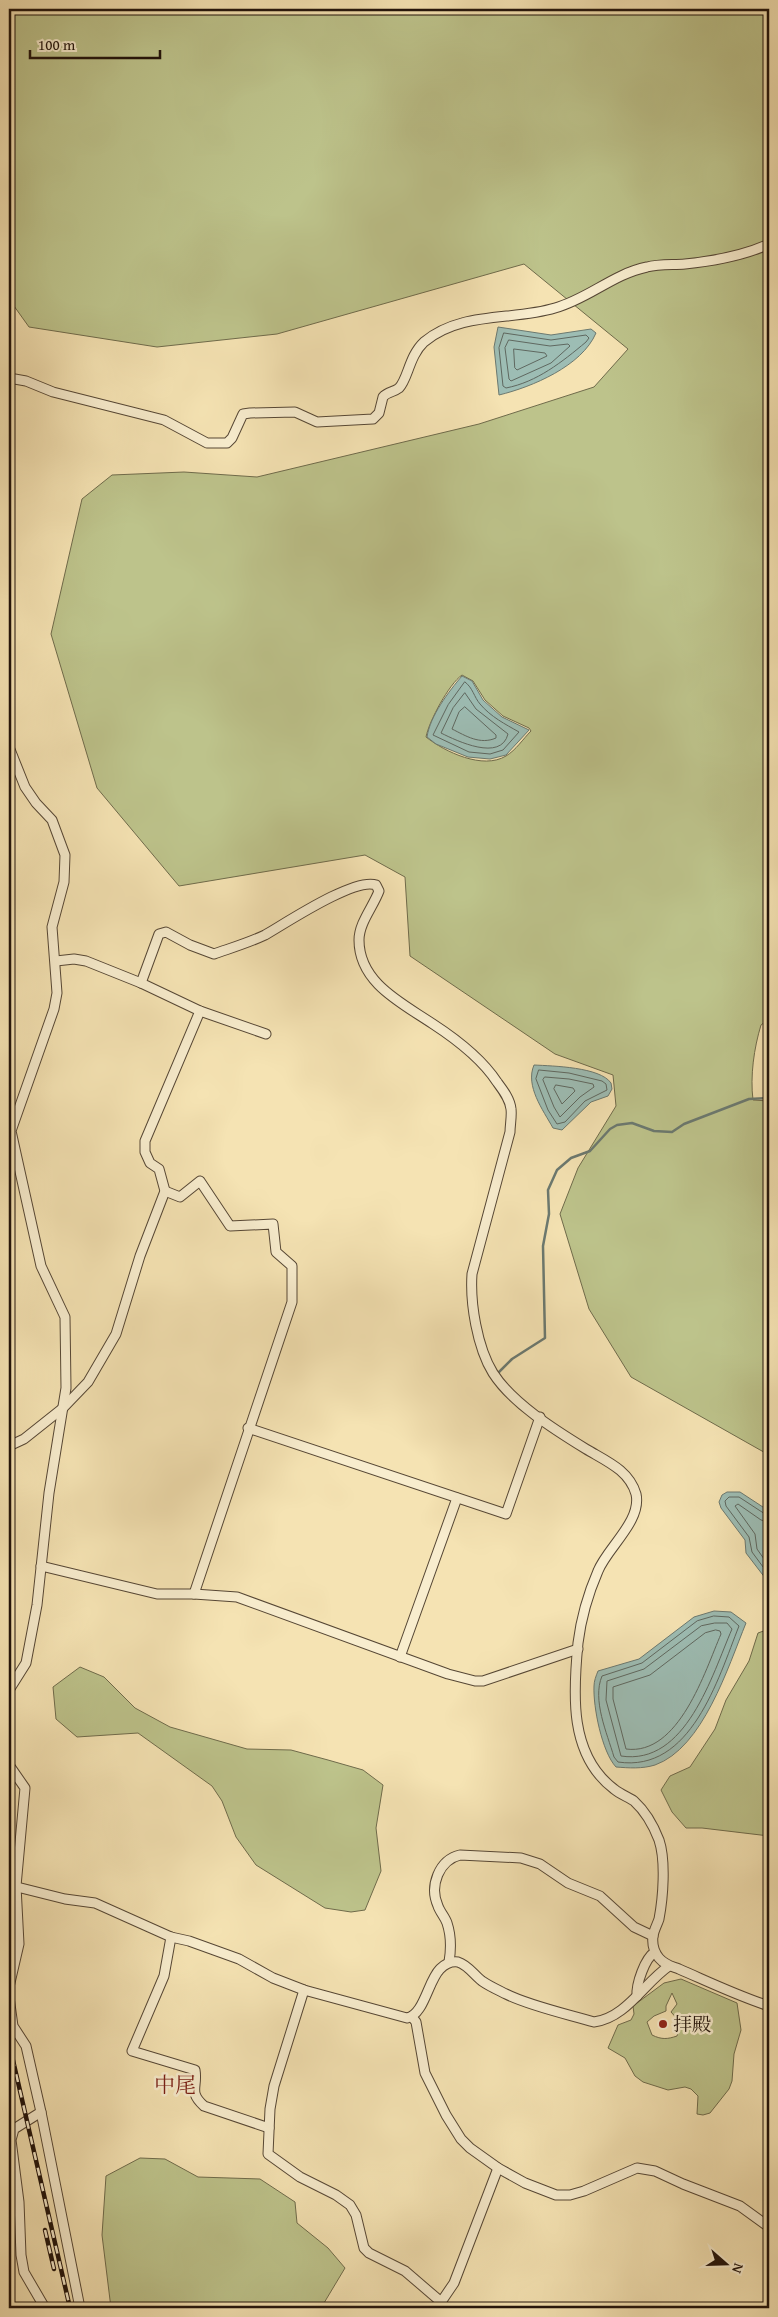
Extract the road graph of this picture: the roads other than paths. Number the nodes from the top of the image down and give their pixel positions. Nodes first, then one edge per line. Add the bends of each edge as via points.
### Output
1 (769, 244) edge
2 (9, 378) edge
3 (9, 747) edge
4 (56, 960) junction
5 (141, 983) junction
6 (200, 1010) junction
7 (266, 1034) dead end
8 (10, 1131) edge
9 (165, 1191) junction
10 (63, 1408) junction
11 (540, 1417) junction
12 (248, 1428) junction
13 (9, 1446) edge
14 (457, 1498) junction
15 (41, 1566) junction
16 (194, 1594) junction
17 (578, 1649) junction
18 (400, 1657) junction
19 (9, 1690) edge
20 (9, 1765) edge
21 (13, 1886) edge
22 (653, 1936) junction
23 (171, 1937) junction
24 (655, 1952) junction
25 (449, 1962) junction
26 (669, 1966) junction
27 (9, 1987) edge
28 (304, 1990) junction
29 (637, 1996) junction
30 (9, 1997) edge
31 (769, 2006) edge
32 (412, 2017) junction
33 (11, 2023) edge
34 (41, 2112) junction
35 (269, 2128) junction
36 (498, 2168) junction
37 (769, 2227) edge
38 (439, 2305) edge
39 (45, 2308) edge
40 (80, 2308) edge

1 - 2 street via 729,258 650,266 618,276 554,309 478,319 447,328 416,351 398,388 383,398 379,413 373,419 317,422 295,412 261,411 243,414 232,438 227,443 214,443 194,437 164,420
3 - 4 street via 25,786 36,804 52,820 65,855 64,882 52,927
4 - 5 street via 86,961
4 - 8 street via 54,1009
5 - 6 street
5 - 11 street via 159,934 166,932 214,954 264,935 349,889 366,883 376,886 379,891 359,938 360,953 372,978 389,995 454,1039 491,1073 511,1108 510,1132 476,1253 471,1295 482,1347 492,1370 516,1399
6 - 7 street
6 - 9 street via 145,1141 145,1152 150,1163 159,1169
8 - 10 street via 41,1266 65,1317 66,1388
9 - 10 street via 140,1256 116,1334 88,1382
9 - 12 street via 180,1197 200,1181 230,1226 273,1224 276,1252 292,1266 292,1302
10 - 13 street via 24,1439
10 - 15 street
11 - 14 street via 506,1514
11 - 17 street via 619,1469 630,1480 636,1495 637,1504 631,1522 598,1570 583,1613
12 - 14 street
12 - 16 street
14 - 18 street
15 - 16 street via 157,1594
15 - 19 street via 26,1663
16 - 18 street via 237,1597
17 - 18 street via 483,1681
17 - 22 street via 575,1699 584,1754 612,1788 634,1801 660,1842 663,1871 659,1919
20 - 21 street via 25,1788
21 - 23 street via 95,1903
21 - 27 street via 19,1944
22 - 24 street
22 - 25 street via 634,1927 600,1896 568,1883 540,1864 521,1858 460,1855 444,1862 435,1888 437,1904 447,1922 451,1948
23 - 28 street via 238,1959
23 - 35 street via 164,1976 132,2051 195,2070 196,2100 204,2106
24 - 26 street
24 - 29 street via 649,1956
25 - 29 street via 458,1962 483,1982 508,1995 594,2022 604,2021
25 - 32 street via 434,1977 418,2012
26 - 29 street
26 - 31 street
28 - 32 street via 385,2013
28 - 35 street via 274,2086
30 - 33 street
32 - 36 street via 416,2022 425,2073 446,2115 461,2139
33 - 34 street via 26,2046
34 - 39 street via 14,2129 12,2140 24,2272
34 - 40 street
35 - 38 street via 268,2154 300,2178 350,2205 356,2215 364,2248 405,2271
36 - 37 street via 556,2195 584,2191 637,2168 655,2170 740,2206
36 - 38 street via 454,2283

